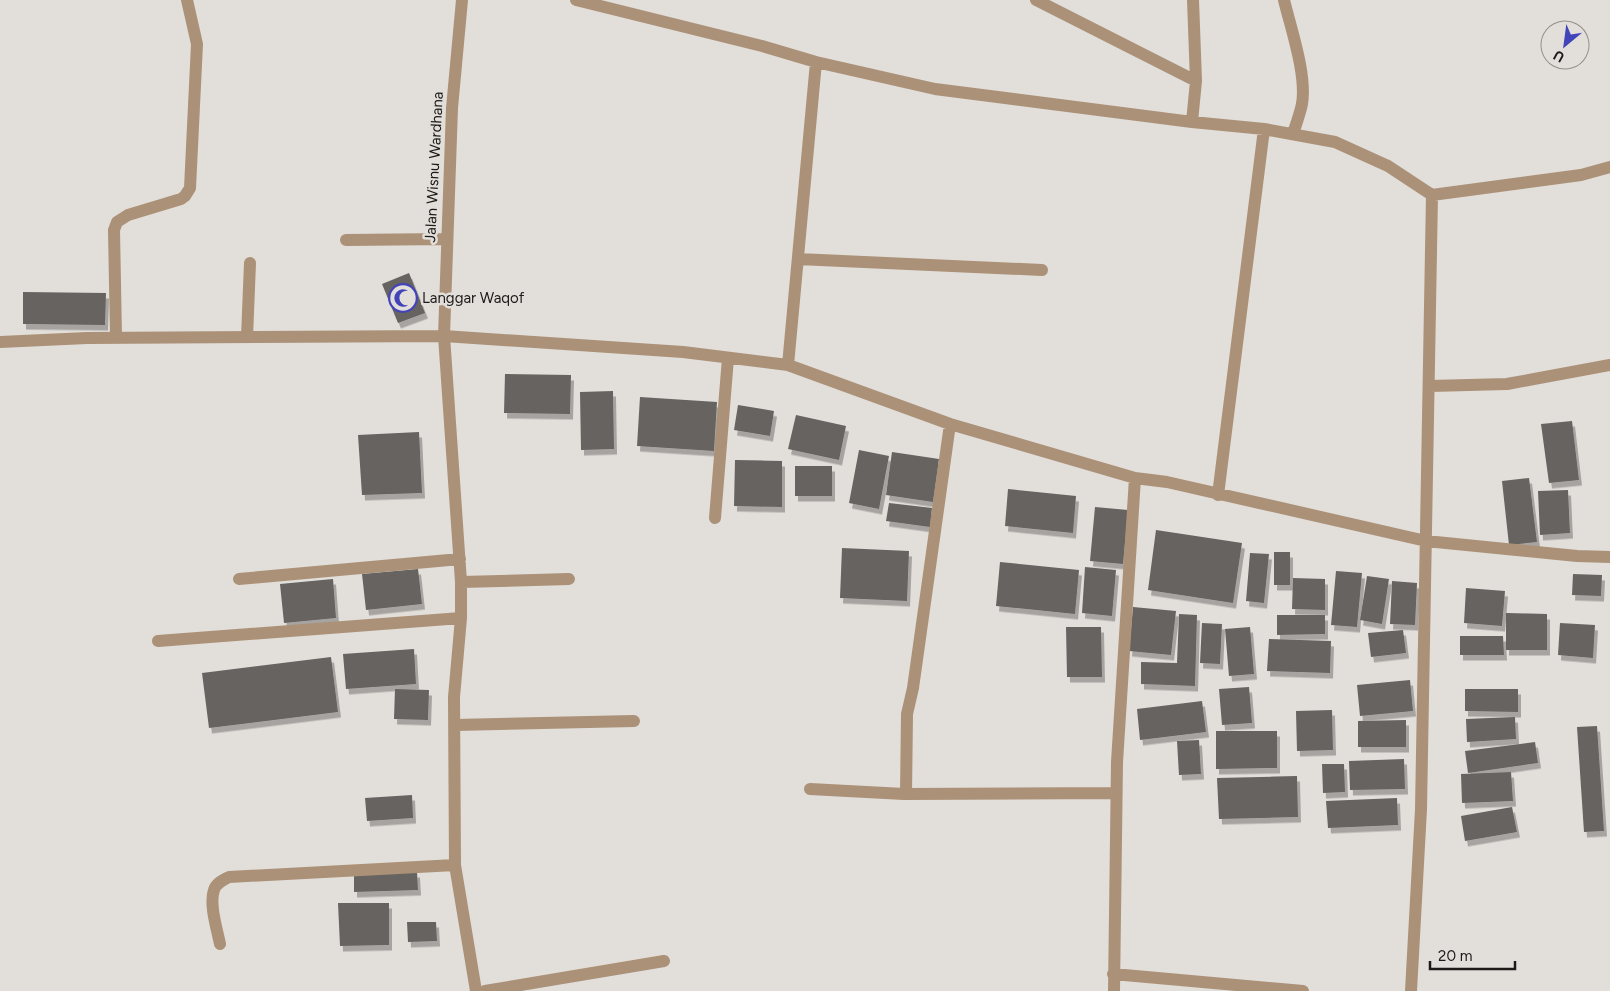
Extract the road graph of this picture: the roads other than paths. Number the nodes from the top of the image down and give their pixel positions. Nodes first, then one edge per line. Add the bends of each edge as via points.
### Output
1 (187, 0) edge
2 (462, 0) edge
3 (576, 0) edge
4 (1036, 0) edge
5 (1193, 0) edge
6 (1284, 0) edge
7 (816, 62) junction
8 (1196, 80) junction
9 (1192, 122) junction
10 (1264, 129) junction
11 (1293, 134) junction
12 (1610, 167) edge
13 (1432, 195) junction
14 (447, 239) junction
15 (346, 240) dead end
16 (798, 258) junction
17 (250, 263) dead end
18 (1042, 270) dead end
19 (444, 336) junction
20 (247, 337) junction
21 (116, 338) junction
22 (0, 342) edge
23 (728, 358) junction
24 (788, 365) junction
25 (1610, 365) edge
26 (1430, 386) junction
27 (950, 424) junction
28 (1135, 478) junction
29 (1218, 495) junction
30 (715, 518) dead end
31 (1426, 541) junction
32 (1610, 558) edge
33 (460, 559) junction
34 (238, 579) dead end
35 (569, 579) dead end
36 (461, 582) junction
37 (461, 618) junction
38 (158, 641) dead end
39 (634, 721) dead end
40 (455, 725) junction
41 (810, 789) dead end
42 (1116, 793) junction
43 (906, 794) junction
44 (455, 865) junction
45 (220, 944) dead end
46 (664, 962) dead end
47 (1113, 974) junction
48 (476, 991) edge
49 (485, 991) edge
50 (1114, 991) edge
51 (1303, 991) edge
52 (1411, 991) edge

1 - 21 street via 197,44 190,188 181,199 128,215 117,222 114,230
2 - 14 street, Jalan Wisnu Wardhana via 452,108
3 - 7 street
4 - 8 street
5 - 8 street
6 - 11 street via 1303,87 1302,104
7 - 9 street via 935,89
7 - 16 street
8 - 9 street
9 - 10 street
10 - 11 street
10 - 29 street
11 - 13 street via 1335,142 1388,166
12 - 13 street via 1580,175
13 - 26 street
14 - 15 street
14 - 19 street, Jalan Wisnu Wardhana
16 - 18 street
16 - 24 street
17 - 20 street
19 - 20 street
19 - 23 street
19 - 33 street, Jalan Wisnu Wardhana
20 - 21 street
21 - 22 street
23 - 24 street
23 - 30 street
24 - 27 street
25 - 26 street via 1507,384
26 - 31 street
27 - 28 street
27 - 43 street via 914,688 907,714
28 - 29 street via 1167,482
28 - 42 street
29 - 31 street
31 - 32 street
31 - 52 street via 1421,809
33 - 34 street
33 - 36 street, Jalan Wisnu Wardhana
35 - 36 street
36 - 37 street, Jalan Wisnu Wardhana
37 - 38 street
37 - 40 street, Jalan Wisnu Wardhana via 454,697
39 - 40 street
40 - 44 street, Jalan Wisnu Wardhana
41 - 43 street
42 - 43 street
42 - 47 street
44 - 45 street via 229,877 217,885 212,904
44 - 48 street, Jalan Wisnu Wardhana
46 - 49 street
47 - 50 street
47 - 51 street

